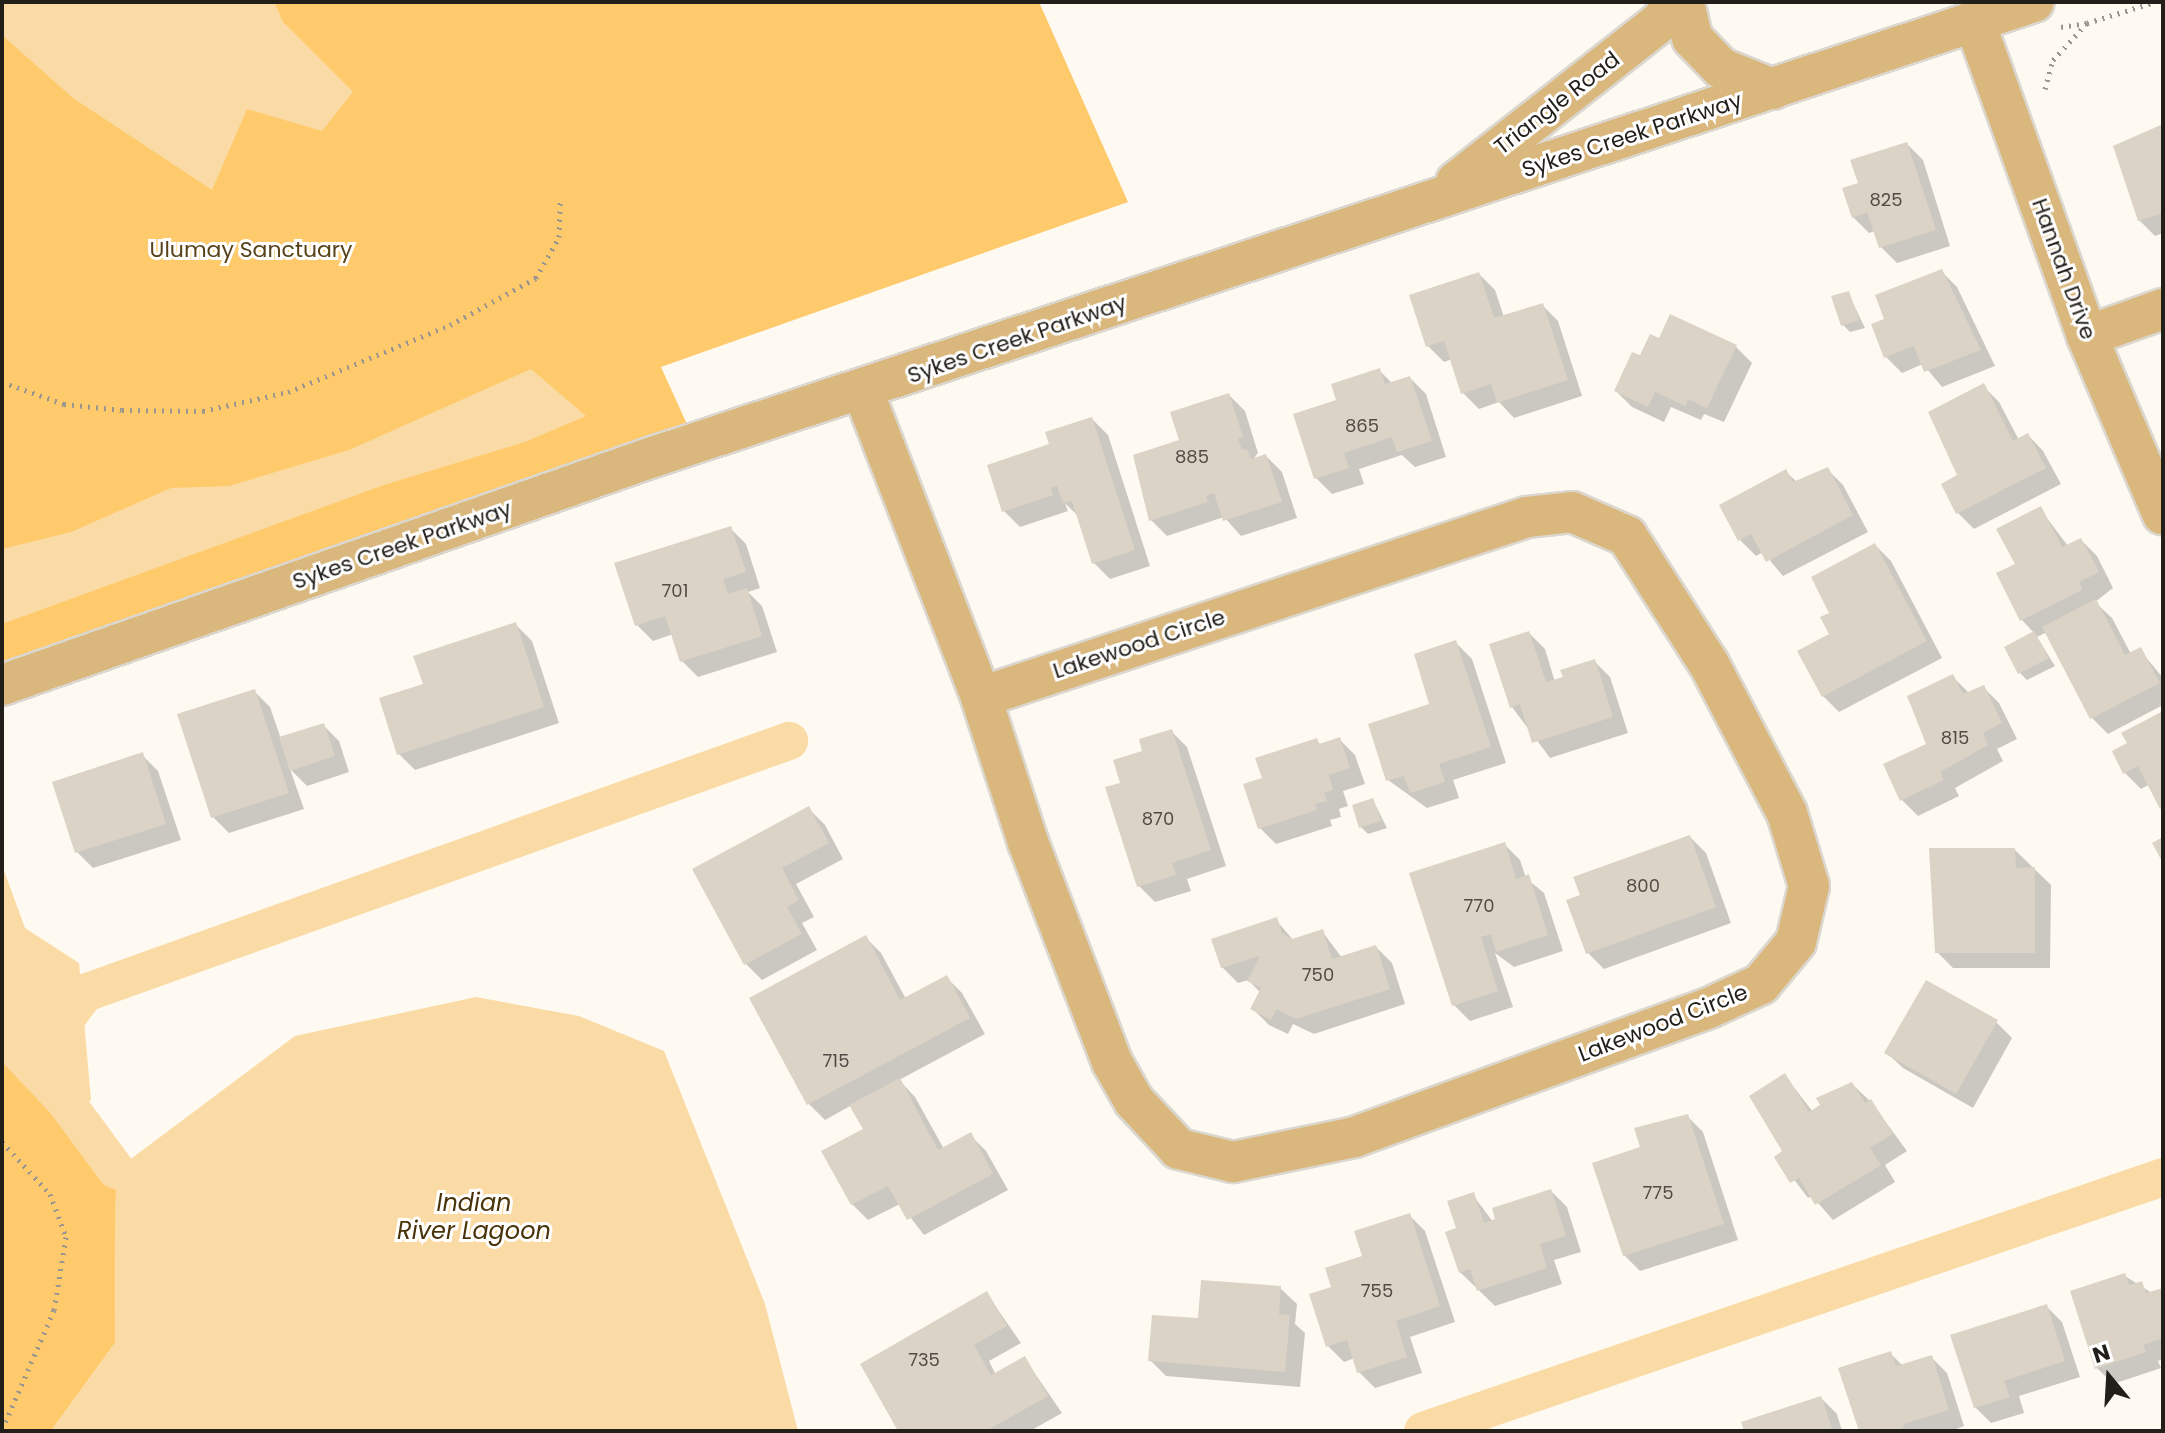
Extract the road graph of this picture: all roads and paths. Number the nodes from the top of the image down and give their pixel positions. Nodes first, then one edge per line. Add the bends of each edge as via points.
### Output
1 (1676, 2) edge
2 (1684, 2) edge
3 (2034, 2) edge
4 (2155, 2) edge
5 (1974, 20) junction
6 (1773, 89) junction
7 (2045, 89) dead end
8 (560, 199) dead end
9 (1434, 199) junction
10 (2163, 309) edge
11 (2087, 336) junction
12 (2, 382) edge
13 (863, 391) junction
14 (2163, 515) edge
15 (2, 685) edge
16 (981, 697) junction
17 (2, 1142) edge
18 (2, 1430) edge

1 - 9 street, Triangle Road via 1660,22
2 - 6 street via 1692,38 1721,68
3 - 5 street, Sykes Creek Parkway
4 - 7 path via 2087,23 2053,60
5 - 6 street, Sykes Creek Parkway
5 - 11 street, Hannah Drive
6 - 9 street, Sykes Creek Parkway
8 - 12 path via 559,237 536,278 450,325 288,392 203,411 122,410 64,404
9 - 13 street, Sykes Creek Parkway
10 - 11 street
11 - 14 street, Hannah Drive
13 - 15 street, Sykes Creek Parkway via 647,459
13 - 16 street, Lakewood Circle
16 - 16 street, Lakewood Circle via 1028,842 1112,1062 1134,1101 1179,1149 1233,1162 1355,1137 1709,1008 1761,984 1796,942 1809,886 1787,813 1724,691 1650,565 1627,536 1572,512 1527,517
17 - 18 path via 50,1194 66,1237 54,1310

